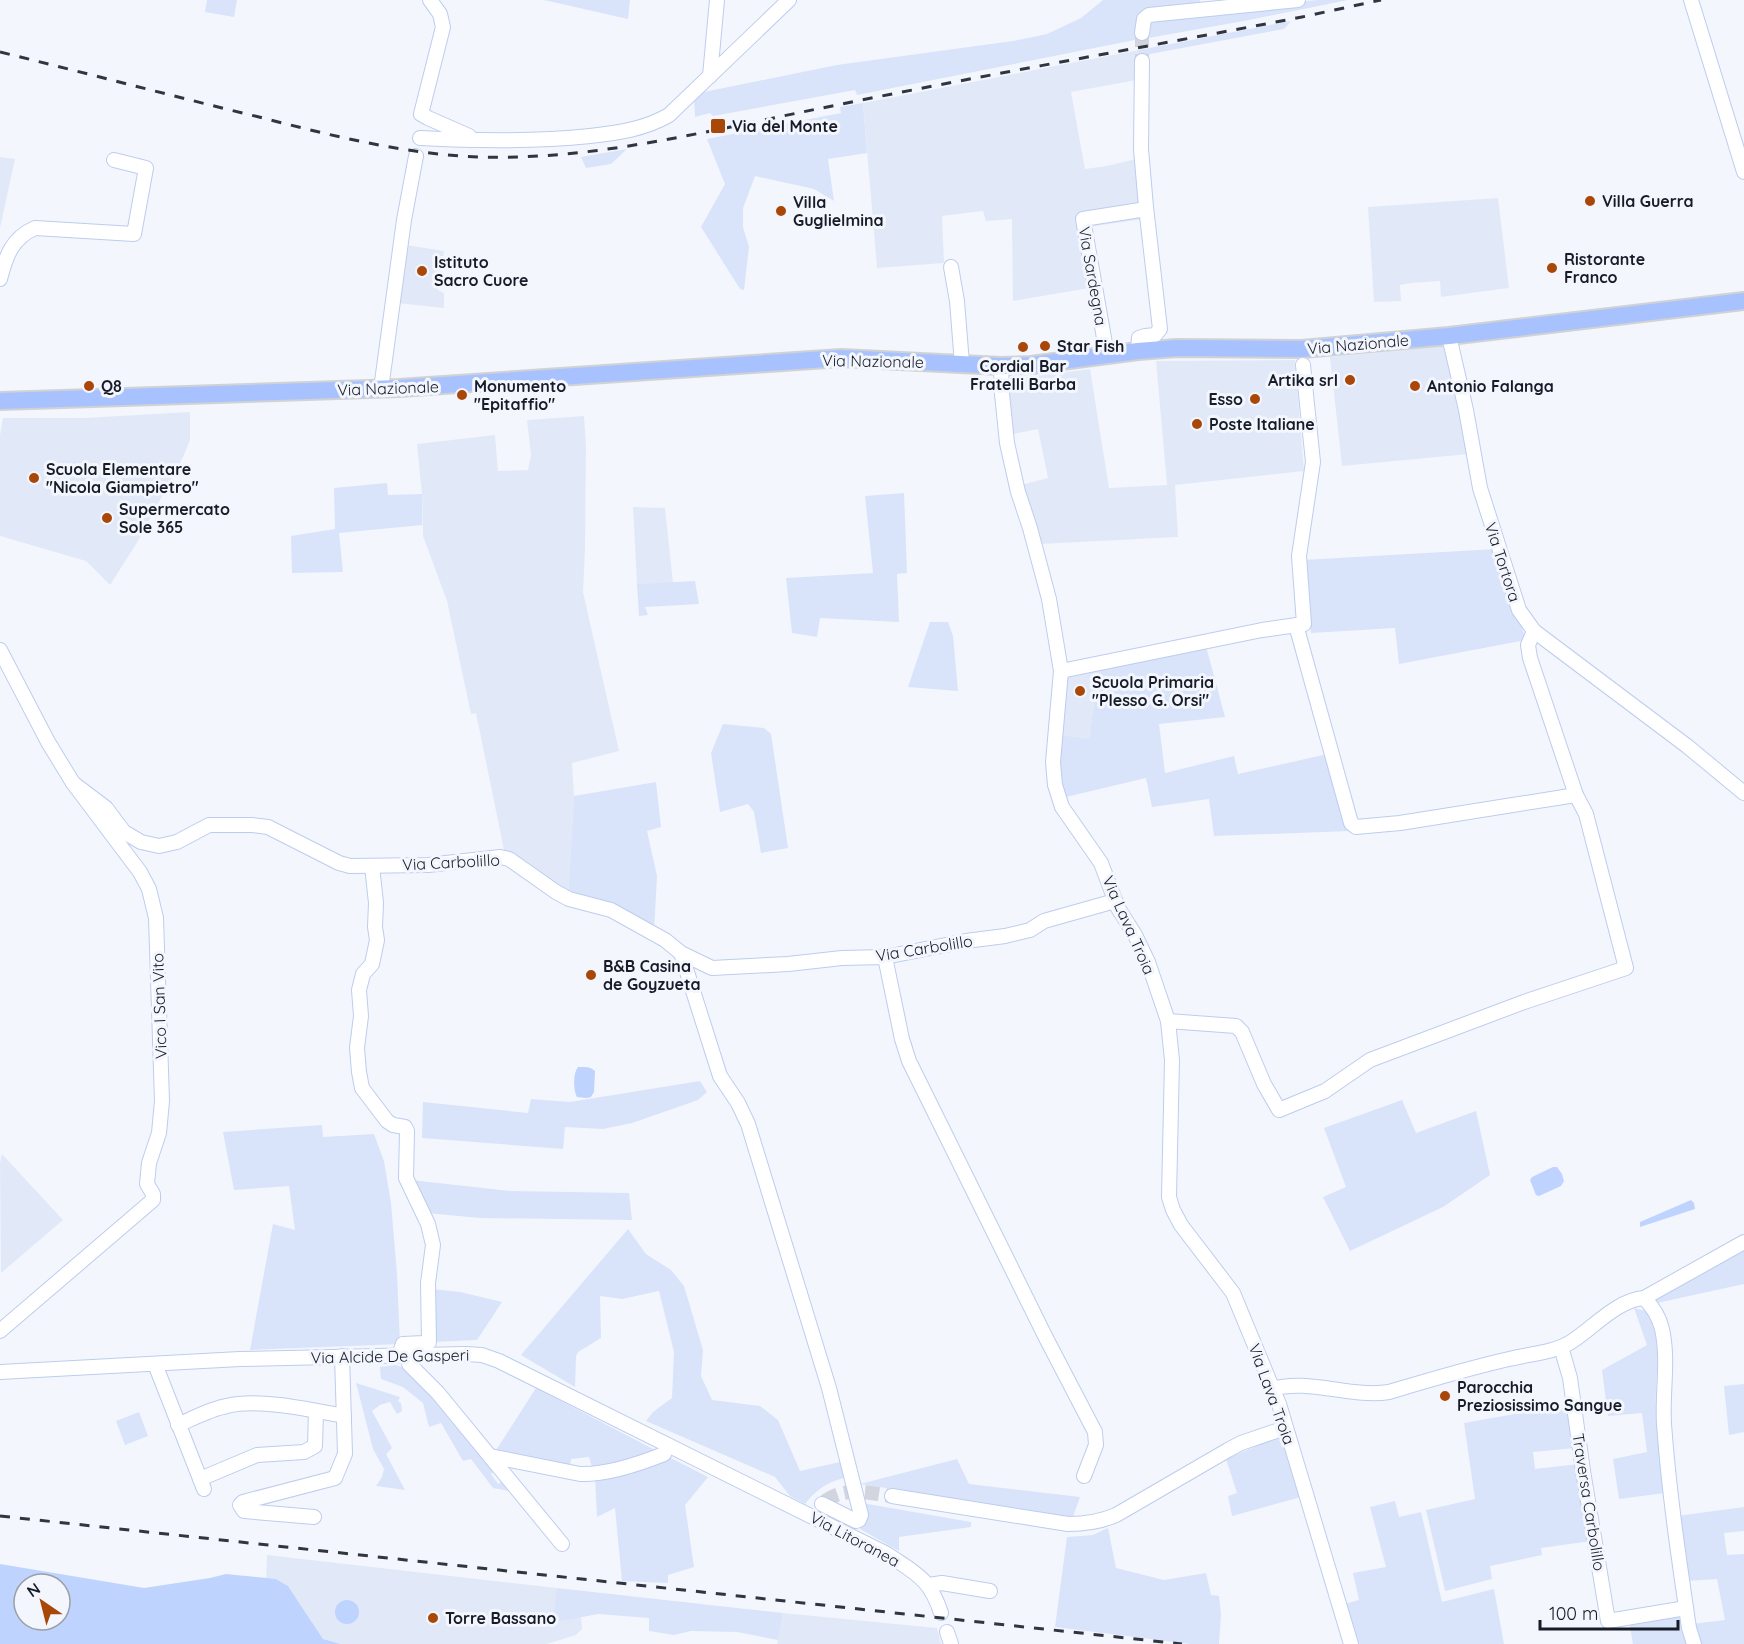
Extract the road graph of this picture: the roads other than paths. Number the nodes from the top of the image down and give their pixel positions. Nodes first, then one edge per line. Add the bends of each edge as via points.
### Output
1 (430, 0) edge
2 (717, 0) edge
3 (789, 0) edge
4 (1298, 0) edge
5 (1691, 0) edge
6 (1142, 33) tunnel mouth
7 (1142, 61) tunnel mouth
8 (706, 81) junction
9 (420, 138) dead end
10 (471, 141) junction
11 (416, 156) dead end
12 (114, 160) dead end
13 (1744, 172) edge
14 (1140, 210) dead end
15 (951, 267) dead end
16 (0, 279) edge
17 (1744, 301) edge
18 (1449, 336) junction
19 (1138, 351) junction
20 (1107, 355) junction
21 (1302, 358) junction
22 (962, 364) junction
23 (1001, 366) junction
24 (381, 389) junction
25 (0, 401) edge
26 (1296, 625) junction
27 (1534, 631) junction
28 (0, 651) edge
29 (1061, 671) junction
30 (73, 783) junction
31 (1744, 793) edge
32 (1576, 795) junction
33 (372, 866) junction
34 (1115, 901) junction
35 (681, 953) junction
36 (885, 957) junction
37 (1168, 1021) junction
38 (1744, 1242) edge
39 (1644, 1298) junction
40 (0, 1331) edge
41 (1561, 1347) junction
42 (403, 1355) junction
43 (342, 1356) junction
44 (155, 1364) junction
45 (0, 1372) edge
46 (1272, 1389) junction
47 (316, 1411) junction
48 (344, 1416) junction
49 (178, 1425) junction
50 (1285, 1428) junction
51 (668, 1445) junction
52 (490, 1456) junction
53 (1084, 1476) dead end
54 (892, 1496) tunnel mouth
55 (782, 1501) joint
56 (314, 1517) dead end
57 (813, 1517) junction
58 (562, 1544) dead end
59 (929, 1585) junction
60 (990, 1592) dead end
61 (1686, 1608) junction
62 (941, 1613) dead end
63 (1351, 1644) edge
64 (1694, 1644) edge

1 - 10 street via 443,27 421,114 470,136
2 - 8 street
3 - 8 street
4 - 6 street via 1149,15 1144,19
5 - 13 street
7 - 19 street via 1141,149 1160,329 1155,335 1139,338
8 - 10 street via 669,115 640,128 572,138
9 - 10 street
11 - 24 street
12 - 16 street via 146,168 134,234 35,228 16,240
14 - 20 street, Via Sardegna via 1083,219
15 - 22 street
17 - 18 main road, Via Nazionale
18 - 21 main road, Via Nazionale
18 - 27 street, Via Tortora via 1488,517 1519,610
19 - 20 main road, Via Nazionale
19 - 21 main road, Via Nazionale via 1177,348
20 - 23 main road, Via Nazionale
21 - 26 street via 1312,462 1299,556 1304,624
22 - 23 main road, Via Nazionale
22 - 24 main road, Via Nazionale via 841,358
23 - 29 street, Via Lava Troia via 1007,443 1048,599
24 - 25 main road, Via Nazionale
26 - 29 street
26 - 32 street via 1351,823 1356,827
27 - 31 street, Via Tortora
27 - 32 street via 1528,645 1530,658
28 - 30 street, Vico I San Vito
29 - 34 street, Via Lava Troia via 1053,762 1055,785 1062,807 1101,863
30 - 33 street, Via Carbolillo via 106,808 124,832 141,842 159,846 177,842 209,825 252,825 267,827 339,863
30 - 40 street, Vico I San Vito via 140,872 156,918 162,1101 147,1184 153,1200
32 - 37 street via 1586,814 1626,968 1370,1060 1325,1091 1279,1110 1236,1026
33 - 35 street, Via Carbolillo via 509,859 556,892 611,910
33 - 42 street via 377,940 372,964 363,974 359,990 359,1072 362,1088 387,1121 407,1131 406,1178 428,1224 433,1245 428,1283 429,1342 404,1344
34 - 36 street, Via Carbolillo via 1044,921 1030,930
34 - 37 street, Via Lava Troia via 1148,962
35 - 36 street, Via Carbolillo via 712,968
35 - 57 street via 720,1076 748,1124 829,1388 861,1515 856,1521 823,1502
36 - 53 street via 909,1061 1095,1432 1096,1445
37 - 46 street, Via Lava Troia via 1172,1060 1169,1197 1181,1226 1233,1293
38 - 39 street
39 - 41 street via 1620,1306
39 - 61 street via 1655,1308 1662,1328 1666,1451
41 - 46 street via 1382,1393 1292,1386
41 - 61 street, Traversa Carbolillo via 1570,1378 1608,1621
42 - 43 street, Via Alcide De Gasperi
42 - 51 street, Via Alcide De Gasperi via 482,1355
42 - 52 street
43 - 44 street, Via Alcide De Gasperi
43 - 48 street
44 - 45 street, Via Alcide De Gasperi
44 - 49 street
46 - 50 street, Via Lava Troia
47 - 48 street
47 - 49 street via 244,1403 225,1406
47 - 49 street via 315,1446 304,1452 257,1455 202,1484
48 - 56 street via 345,1454 335,1478 240,1505 244,1511
50 - 54 street via 1241,1443 1101,1522 1068,1524
50 - 63 street, Via Lava Troia
51 - 52 street via 664,1454 643,1462 591,1474
51 - 55 street, Via Alcide De Gasperi
52 - 58 street
55 - 57 street, Via Litoranea
57 - 59 street, Via Litoranea via 887,1554
59 - 60 street via 942,1583
59 - 62 street, Via Litoranea
61 - 64 street

